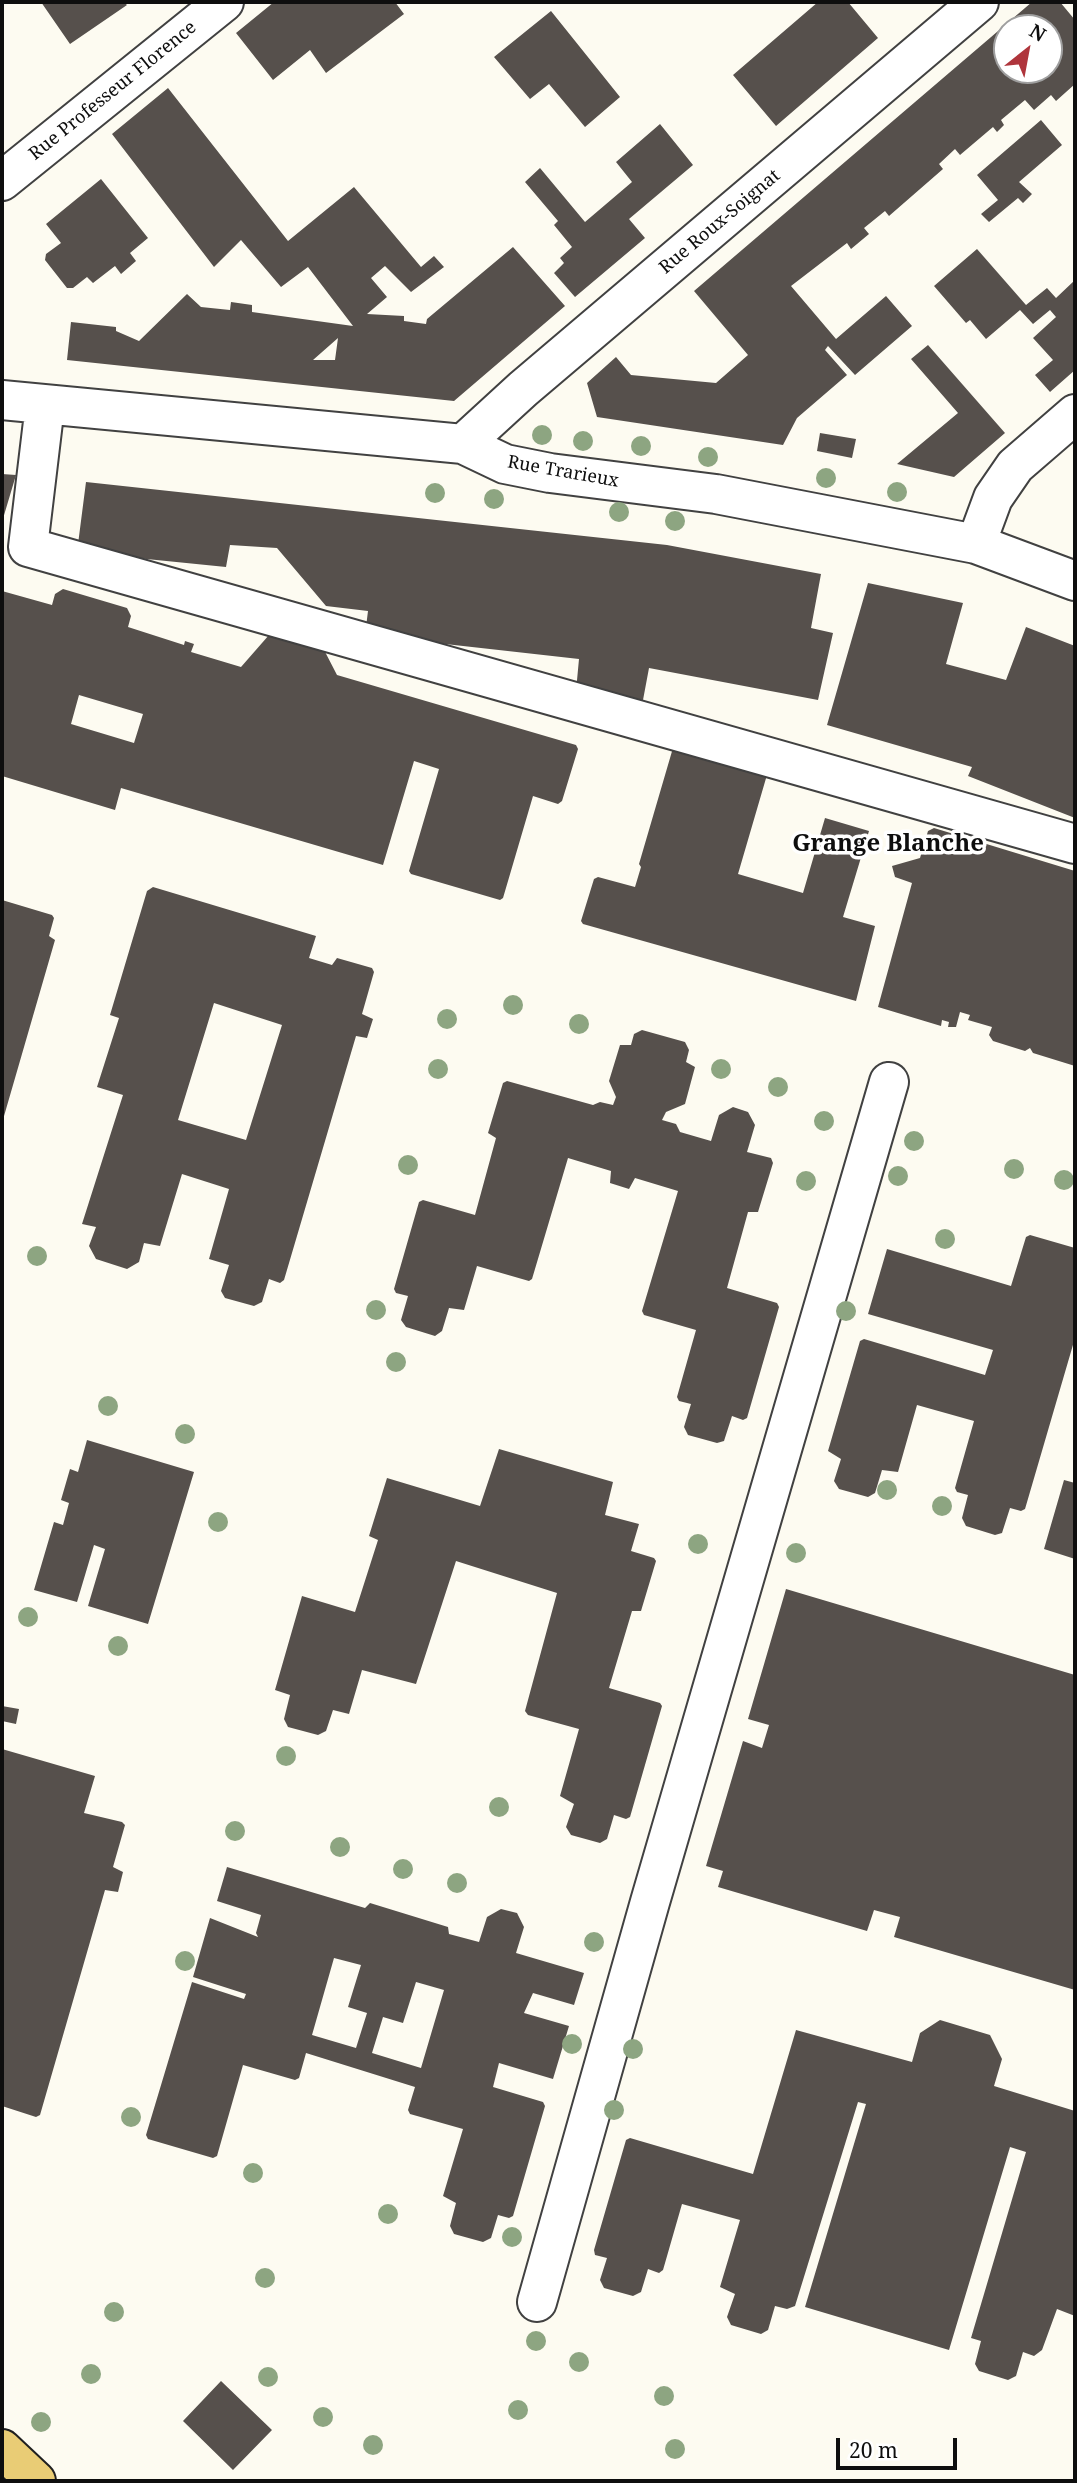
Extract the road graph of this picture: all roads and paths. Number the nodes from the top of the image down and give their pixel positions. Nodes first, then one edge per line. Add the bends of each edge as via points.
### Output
1 (224, 2) edge
2 (979, 2) edge
3 (2, 181) edge
4 (2, 400) edge
5 (46, 405) junction
6 (1075, 414) edge
7 (463, 444) junction
8 (976, 544) junction
9 (1075, 581) edge
10 (1075, 844) edge
11 (889, 1082) dead end
12 (537, 2302) dead end
13 (2, 2449) edge
14 (33, 2480) edge

1 - 3 street, Rue Professeur Florence
2 - 7 street, Rue Roux-Soignat
4 - 5 street, Rue Trarieux
5 - 7 street, Rue Trarieux
5 - 10 street via 28,547
6 - 8 street via 1015,466 993,498
7 - 8 street, Rue Trarieux via 505,464 550,473 716,494
8 - 9 street, Rue Trarieux
11 - 12 street
13 - 14 main road

